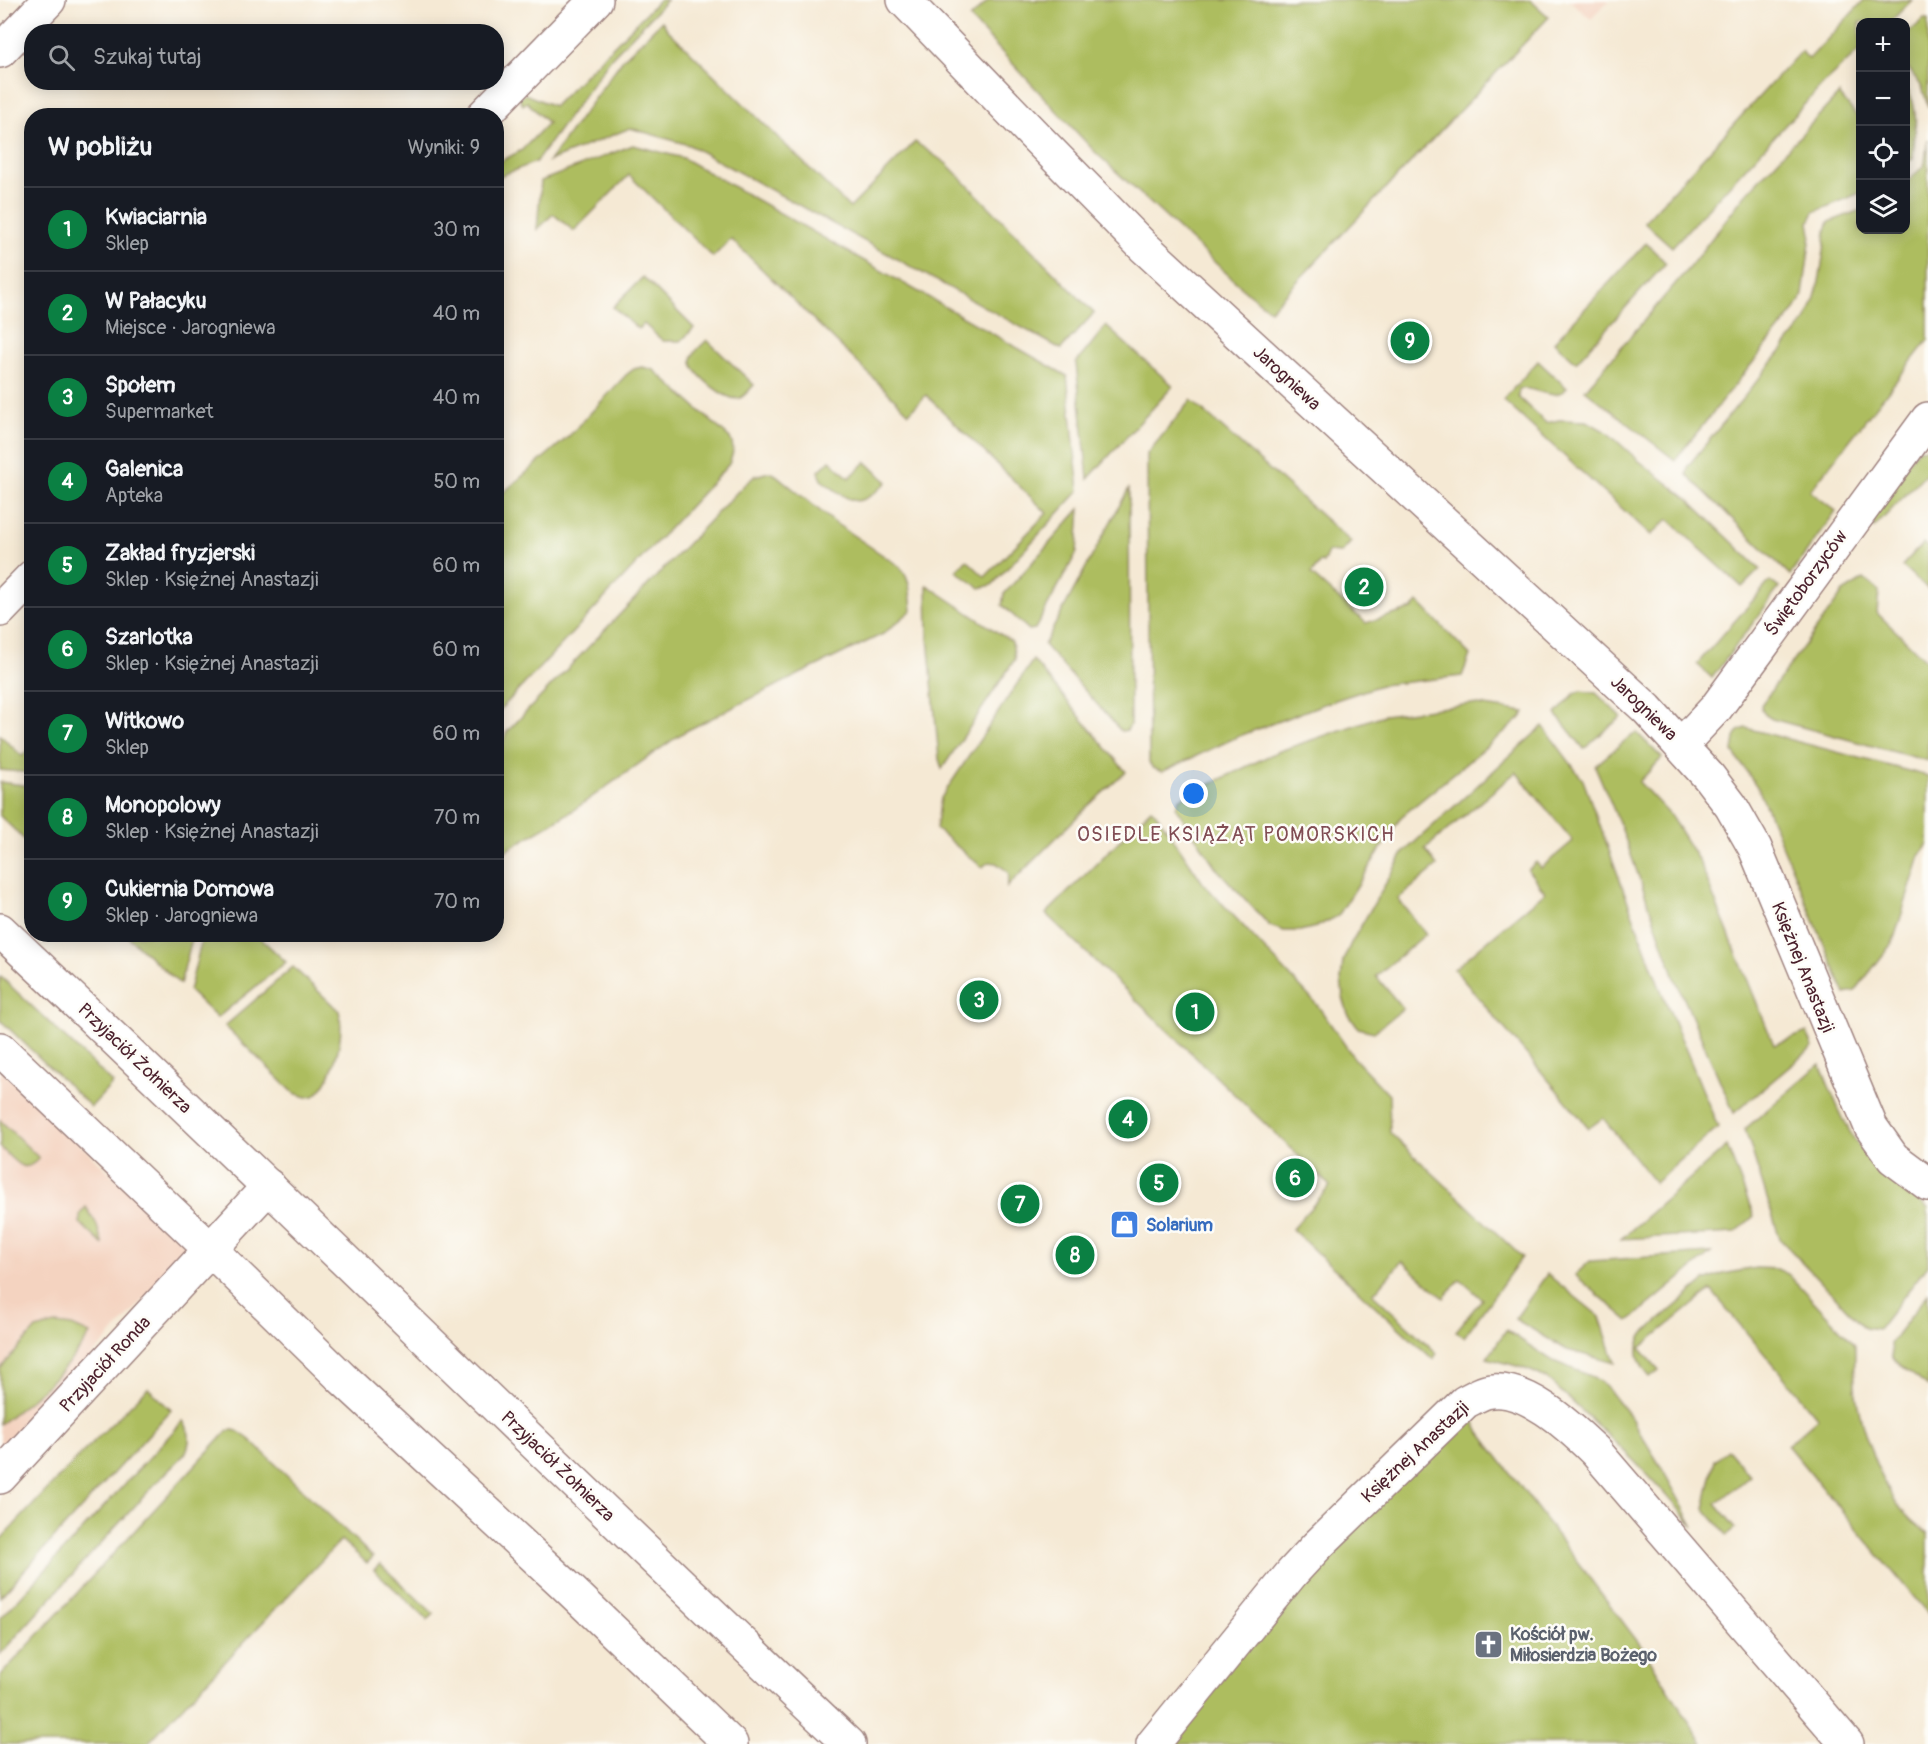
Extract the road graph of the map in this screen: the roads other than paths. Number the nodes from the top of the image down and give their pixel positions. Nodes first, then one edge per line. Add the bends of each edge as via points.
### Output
1 (50, 0) edge
2 (596, 0) edge
3 (904, 0) edge
4 (26, 24) edge
5 (24, 27) edge
6 (0, 51) edge
7 (491, 108) edge
8 (1928, 419) edge
9 (24, 585) edge
10 (0, 610) edge
11 (1681, 745) junction
12 (0, 930) edge
13 (0, 1049) edge
14 (1928, 1184) edge
15 (269, 1186) junction
16 (211, 1250) junction
17 (0, 1477) edge
18 (731, 1744) edge
19 (849, 1744) edge
20 (1153, 1744) edge
21 (1847, 1744) edge

1 - 4 street
2 - 7 street
3 - 11 street, Jarogniewa via 1143,246 1647,709
5 - 6 street
8 - 11 street, Świętoborzyców via 1716,708
9 - 10 street
11 - 14 street, Księżnej Anastazji via 1731,806 1755,848 1871,1127 1893,1158
12 - 15 street, Przyjaciół Żołnierza
13 - 16 street
15 - 16 street
15 - 19 street, Przyjaciół Żołnierza
16 - 17 street, Przyjaciół Ronda
16 - 18 street
20 - 21 street, Księżnej Anastazji via 1317,1546 1465,1402 1487,1392 1512,1393 1538,1405 1566,1423 1595,1451

